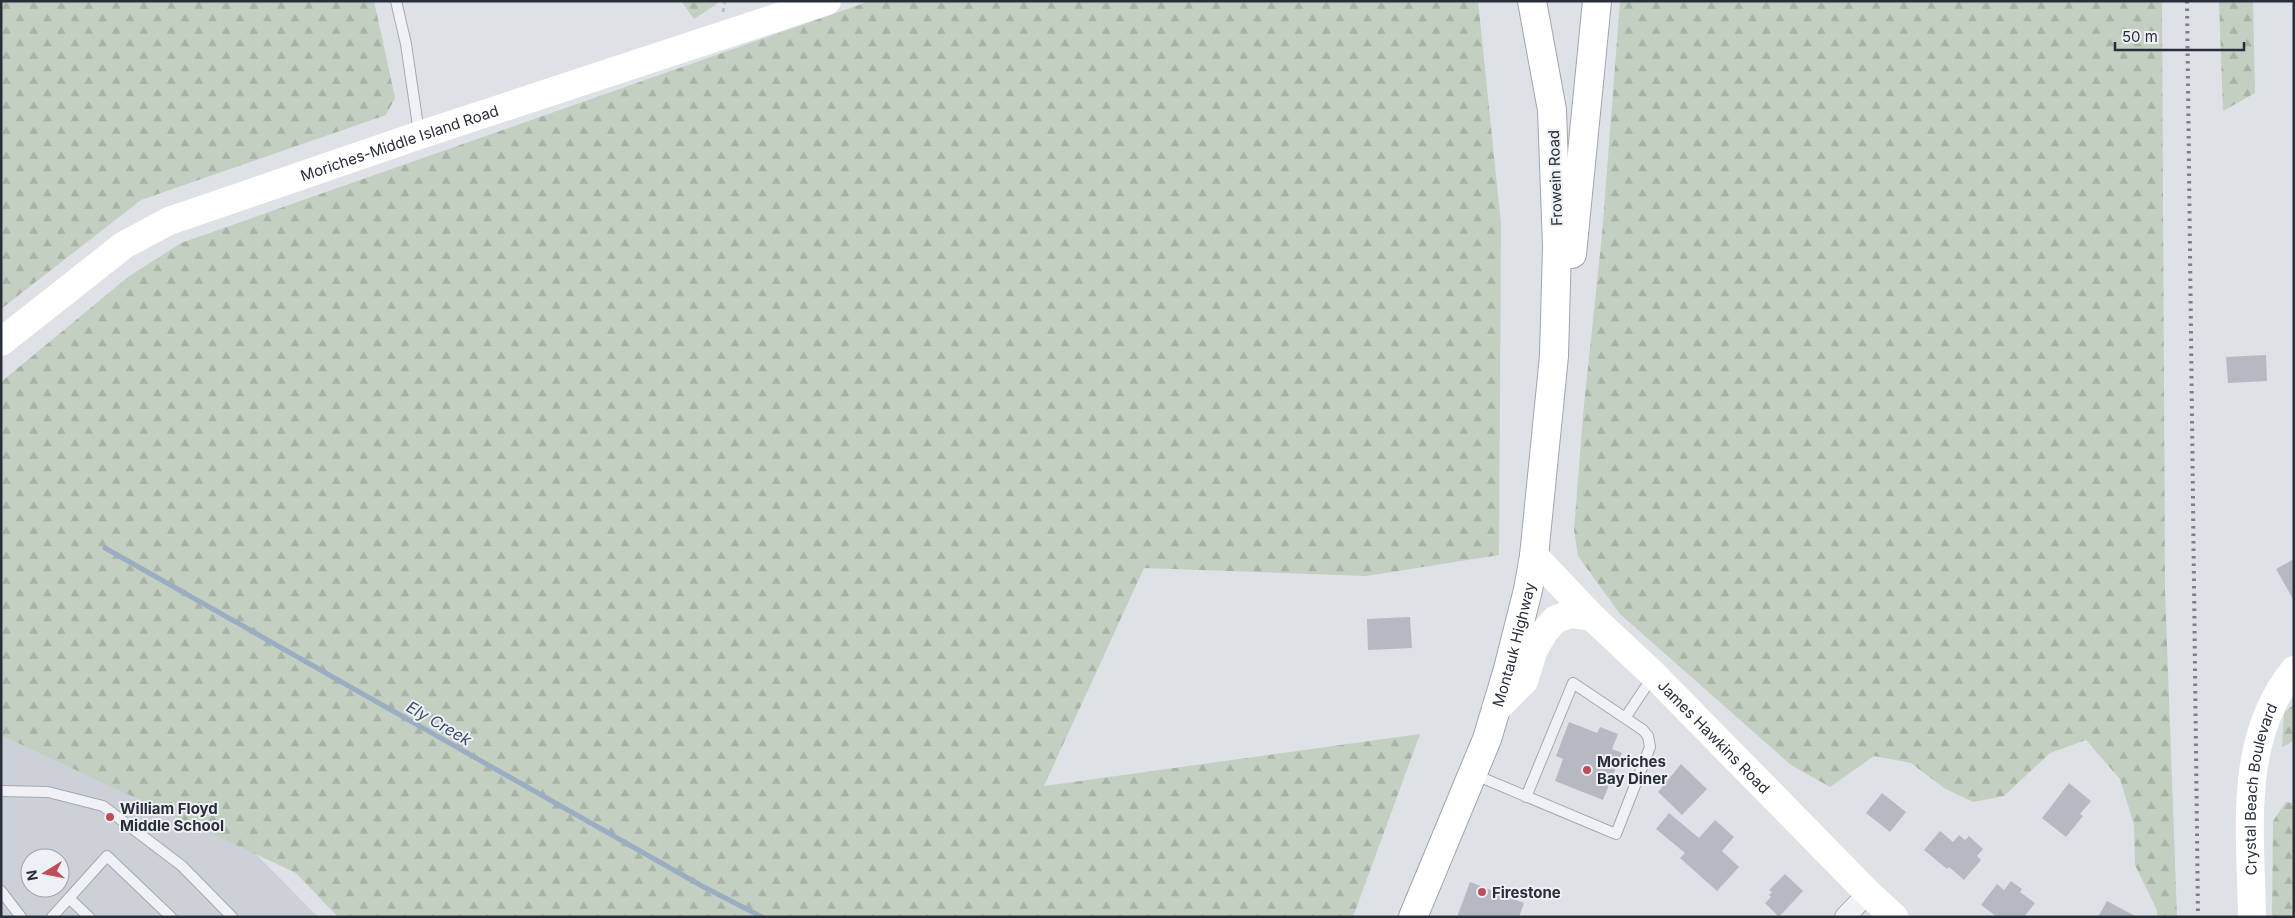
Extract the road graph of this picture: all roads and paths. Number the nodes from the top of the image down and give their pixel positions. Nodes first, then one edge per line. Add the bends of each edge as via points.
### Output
1 (396, 1) edge
2 (827, 1) edge
3 (1532, 1) edge
4 (1597, 1) edge
5 (420, 135) junction
6 (1, 342) edge
7 (1554, 356) junction
8 (1534, 556) junction
9 (1592, 617) junction
10 (2294, 670) edge
11 (1654, 675) junction
12 (1496, 710) junction
13 (1625, 718) junction
14 (1472, 774) junction
15 (1, 791) edge
16 (1526, 797) junction
17 (1, 891) edge
18 (1868, 893) junction
19 (70, 897) edge
20 (69, 898) joint
21 (21, 917) edge
22 (52, 917) edge
23 (89, 917) edge
24 (171, 917) edge
25 (232, 917) edge
26 (1413, 917) edge
27 (1845, 917) edge
28 (1894, 917) edge
29 (2252, 917) edge

1 - 5 lane
2 - 5 main road, Moriches-Middle Island Road
3 - 7 main road, Frowein Road via 1554,134 1557,246
4 - 7 main road via 1574,238
5 - 6 main road, Moriches-Middle Island Road via 203,208 154,228 124,245
7 - 8 main road, Montauk Highway
8 - 9 main road, James Hawkins Road
8 - 12 main road, Montauk Highway
9 - 11 main road, James Hawkins Road
9 - 12 main road via 1571,614 1556,619 1534,649 1524,681
10 - 29 main road, Crystal Beach Boulevard via 2267,716 2253,765
11 - 13 lane
11 - 18 main road, James Hawkins Road
12 - 14 main road, Montauk Highway via 1488,739
13 - 16 lane via 1573,683
13 - 16 lane via 1648,736 1650,747 1616,834
14 - 16 lane
14 - 26 main road, Montauk Highway
15 - 25 lane via 48,792 103,806 182,866
17 - 21 lane
18 - 27 street
18 - 28 main road, James Hawkins Road
19 - 24 lane via 106,856
20 - 22 lane
20 - 23 lane

